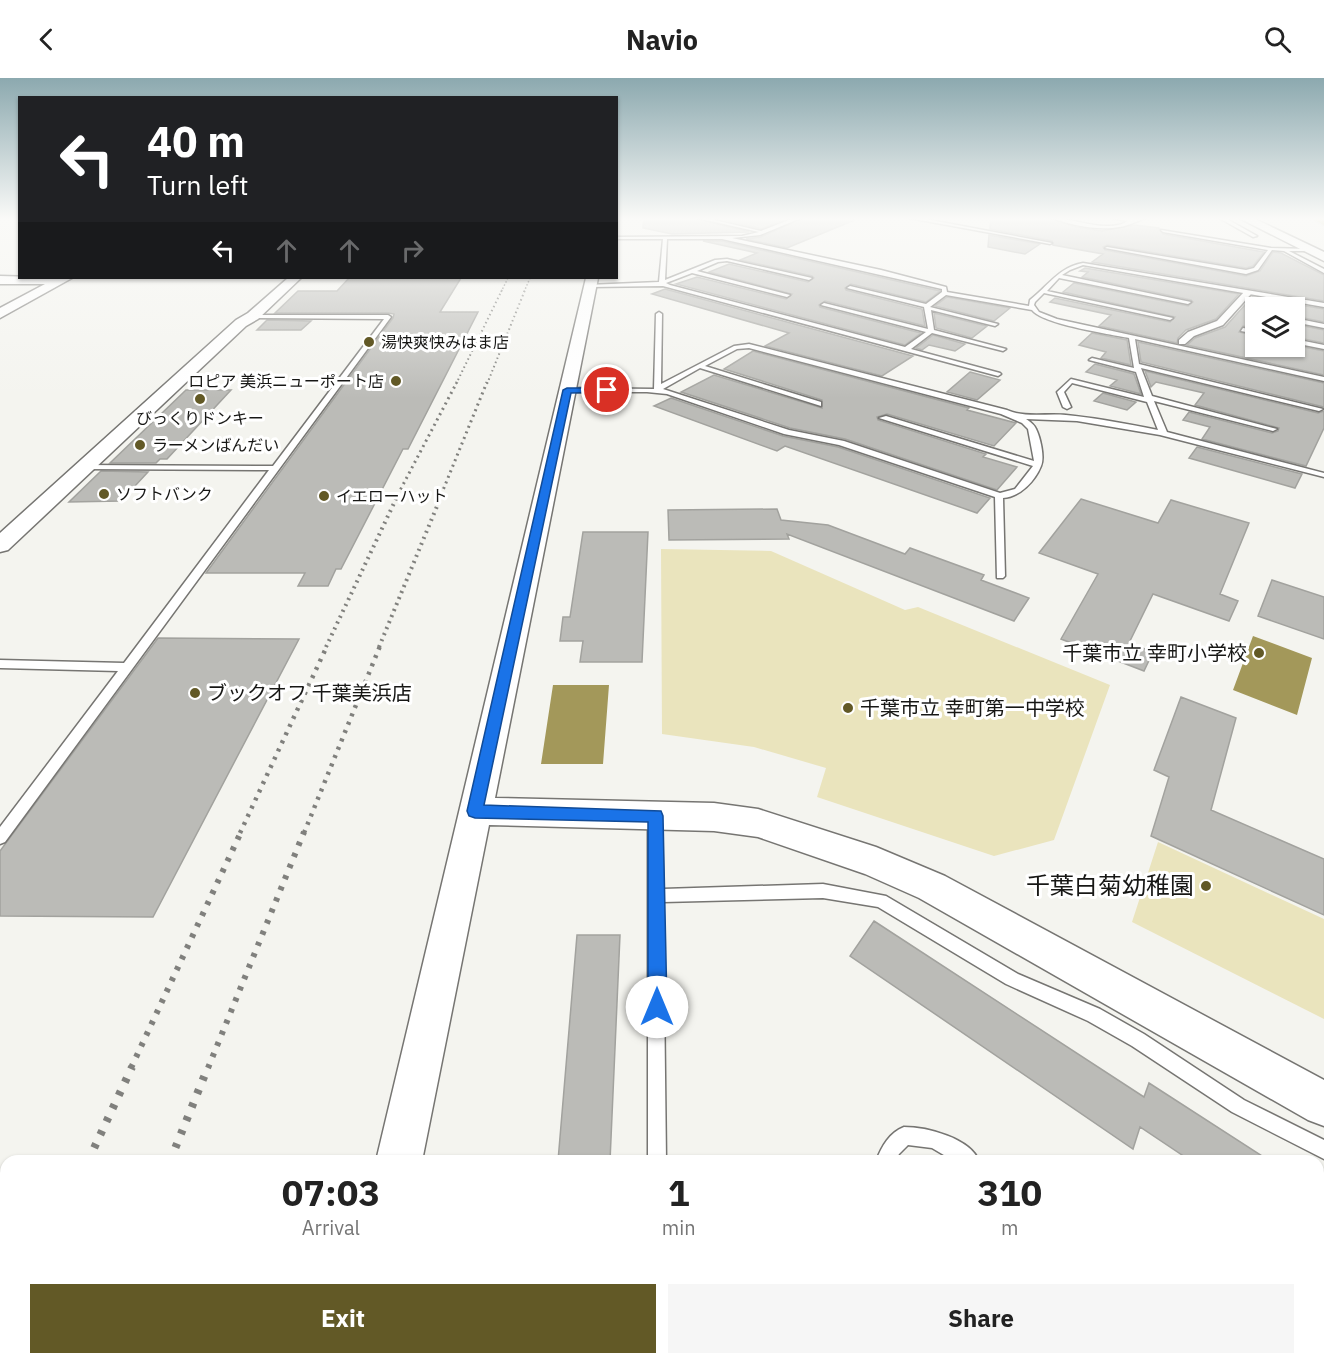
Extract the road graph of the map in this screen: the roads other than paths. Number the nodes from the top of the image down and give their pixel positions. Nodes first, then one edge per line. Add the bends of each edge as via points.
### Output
1 (663, 278) edge
2 (676, 278) edge
3 (720, 278) edge
4 (903, 278) edge
5 (1056, 278) edge
6 (1068, 278) edge
7 (1166, 278) edge
8 (64, 279) edge
9 (294, 279) edge
10 (0, 280) edge
11 (591, 281) edge
12 (663, 284) junction
13 (850, 288) dead end
14 (1045, 292) junction
15 (945, 293) junction
16 (1247, 294) dead end
17 (787, 295) dead end
18 (1188, 302) dead end
19 (824, 305) dead end
20 (1324, 305) edge
21 (927, 307) junction
22 (1032, 308) junction
23 (659, 314) dead end
24 (0, 315) edge
25 (253, 316) junction
26 (1170, 318) dead end
27 (1305, 322) edge
28 (995, 324) dead end
29 (1324, 326) edge
30 (931, 331) junction
31 (1132, 338) junction
32 (1182, 342) dead end
33 (1305, 343) edge
34 (1324, 347) edge
35 (1003, 349) dead end
36 (905, 350) junction
37 (1092, 360) dead end
38 (699, 366) junction
39 (1137, 368) junction
40 (998, 374) dead end
41 (1324, 379) edge
42 (567, 390) junction
43 (657, 391) junction
44 (1148, 398) junction
45 (818, 404) dead end
46 (1067, 407) dead end
47 (1319, 408) dead end
48 (1018, 417) junction
49 (883, 418) dead end
50 (1273, 429) dead end
51 (1163, 432) junction
52 (1038, 465) junction
53 (85, 467) junction
54 (276, 468) junction
55 (1324, 475) edge
56 (999, 496) junction
57 (0, 544) edge
58 (1000, 576) dead end
59 (0, 664) edge
60 (128, 667) junction
61 (475, 811) junction
62 (656, 816) junction
63 (0, 838) edge
64 (657, 897) junction
65 (1324, 1104) edge
66 (1324, 1150) edge
67 (400, 1155) edge
68 (657, 1155) edge
69 (888, 1155) edge
70 (962, 1155) edge

1 - 12 lane
2 - 12 lane
3 - 17 lane
4 - 15 lane via 944,288
5 - 14 lane
6 - 18 lane
7 - 20 lane
8 - 10 street
8 - 24 street
9 - 25 street
11 - 12 lane
11 - 42 street
12 - 36 lane
13 - 21 lane
14 - 22 lane via 1032,301
14 - 26 lane
15 - 21 lane
15 - 22 lane
16 - 32 street via 1220,323 1191,334
19 - 30 lane
21 - 28 lane
21 - 30 lane
22 - 31 lane via 1055,320
23 - 43 lane
25 - 53 street
25 - 54 lane via 388,317
27 - 29 lane
30 - 35 lane
30 - 36 lane
31 - 39 lane
31 - 41 lane
33 - 34 lane
36 - 40 lane
37 - 39 lane
38 - 43 lane
38 - 45 lane
38 - 48 lane via 736,348 759,347
39 - 44 lane
39 - 47 lane
42 - 43 lane
42 - 61 street
43 - 56 lane via 787,432 841,443
44 - 46 lane via 1071,381 1060,392
44 - 50 lane
44 - 51 lane
48 - 51 lane via 1076,416
48 - 52 lane via 1032,428
49 - 52 lane
51 - 55 lane
52 - 56 lane via 1018,491
53 - 54 lane
53 - 57 street
54 - 60 lane
56 - 58 lane
59 - 60 lane
60 - 63 lane
61 - 62 street
61 - 67 street
62 - 64 lane
62 - 65 street via 758,823 876,862 932,887
64 - 66 lane via 823,891 881,901 1012,979 1094,1015 1238,1106
64 - 68 lane
69 - 70 lane via 904,1136 924,1135

